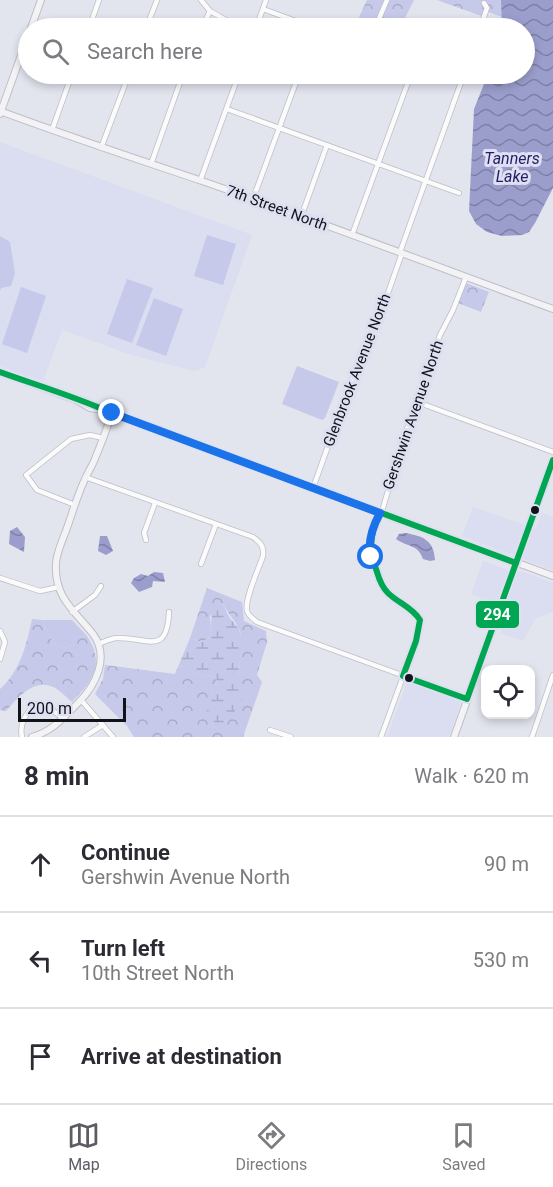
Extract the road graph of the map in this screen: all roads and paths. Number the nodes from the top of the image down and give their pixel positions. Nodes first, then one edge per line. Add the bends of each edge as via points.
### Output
1 (42, 0) edge
2 (99, 0) edge
3 (157, 0) edge
4 (201, 0) edge
5 (266, 0) edge
6 (387, 0) edge
7 (484, 3) dead end
8 (263, 9) junction
9 (210, 11) junction
10 (35, 18) edge
11 (93, 18) edge
12 (150, 18) edge
13 (207, 18) edge
14 (222, 18) edge
15 (260, 18) edge
16 (288, 18) edge
17 (379, 18) edge
18 (484, 18) edge
19 (18, 63) edge
20 (68, 84) edge
21 (125, 84) edge
22 (180, 84) edge
23 (236, 84) edge
24 (295, 84) edge
25 (407, 84) edge
26 (460, 84) edge
27 (227, 109) junction
28 (0, 112) edge
29 (279, 127) junction
30 (52, 130) junction
31 (327, 145) junction
32 (101, 148) junction
33 (378, 164) junction
34 (151, 166) junction
35 (200, 181) junction
36 (426, 181) junction
37 (459, 193) dead end
38 (253, 199) junction
39 (301, 216) junction
40 (352, 235) junction
41 (401, 253) junction
42 (466, 277) junction
43 (553, 300) edge
44 (552, 309) edge
45 (0, 372) edge
46 (417, 402) junction
47 (112, 413) junction
48 (103, 438) junction
49 (553, 452) edge
50 (553, 460) edge
51 (85, 477) junction
52 (313, 488) junction
53 (155, 503) junction
54 (75, 504) junction
55 (380, 513) junction
56 (216, 524) junction
57 (146, 540) dead end
58 (516, 563) junction
59 (201, 564) dead end
60 (553, 576) edge
61 (0, 578) edge
62 (101, 586) dead end
63 (59, 587) junction
64 (72, 612) junction
65 (169, 612) dead end
66 (0, 631) edge
67 (98, 644) junction
68 (0, 659) edge
69 (369, 663) junction
70 (366, 671) dead end
71 (553, 675) edge
72 (403, 676) junction
73 (81, 699) junction
74 (467, 699) junction
75 (63, 718) junction
76 (103, 724) junction
77 (270, 730) dead end
78 (47, 735) edge
79 (22, 737) edge
80 (32, 737) edge
81 (84, 737) edge
82 (113, 737) edge
83 (291, 737) edge
84 (381, 737) edge
85 (454, 737) edge
86 (532, 737) edge

1 - 10 street
2 - 11 street
3 - 12 street
4 - 9 street
5 - 8 street
6 - 17 street
7 - 18 street via 487,8
8 - 15 street
8 - 16 street
9 - 13 street
9 - 14 street
19 - 28 street
20 - 30 street
21 - 32 street
22 - 34 street
23 - 27 street
24 - 29 street
25 - 33 street
26 - 36 street, Glenbrook Avenue North
27 - 29 street
27 - 35 street
28 - 30 street, 7th Street North
29 - 31 street
29 - 38 street
30 - 32 street, 7th Street North
31 - 33 street
31 - 39 street
32 - 34 street, 7th Street North
33 - 36 street
33 - 40 street
34 - 35 street, 7th Street North
35 - 38 street, 7th Street North
36 - 37 street
36 - 41 street, Glenbrook Avenue North
38 - 39 street, 7th Street North
39 - 40 street, 7th Street North
40 - 41 street, 7th Street North
41 - 42 street, 7th Street North
41 - 52 street, Glenbrook Avenue North
42 - 44 street, 7th Street North
42 - 46 street, Gershwin Avenue North via 440,335
43 - 44 street
45 - 47 street
46 - 49 street
46 - 55 street, Gershwin Avenue North
47 - 48 street
47 - 52 street
48 - 51 street
48 - 54 street via 90,435 71,439 26,475 38,490
50 - 58 street
51 - 53 street
51 - 54 street
52 - 55 street
53 - 56 street
53 - 57 street via 144,533
54 - 63 street via 56,564
55 - 58 street
55 - 72 street, Gershwin Avenue North via 369,549 382,587 414,610 420,620
56 - 59 street
56 - 69 street via 250,536 264,548 247,602 250,618
58 - 60 street
58 - 74 street
61 - 63 street via 40,591
62 - 64 street
63 - 64 street
64 - 67 street
65 - 67 street via 168,628 160,640 116,638
66 - 68 street via 5,642
67 - 73 street via 101,652 96,680
69 - 70 street
69 - 72 street
71 - 86 street
72 - 74 street
72 - 84 street
73 - 75 street
73 - 76 street
74 - 85 street
75 - 78 street
75 - 79 street via 45,705 34,704 22,722
76 - 81 street
76 - 82 street
77 - 83 street
78 - 80 street

